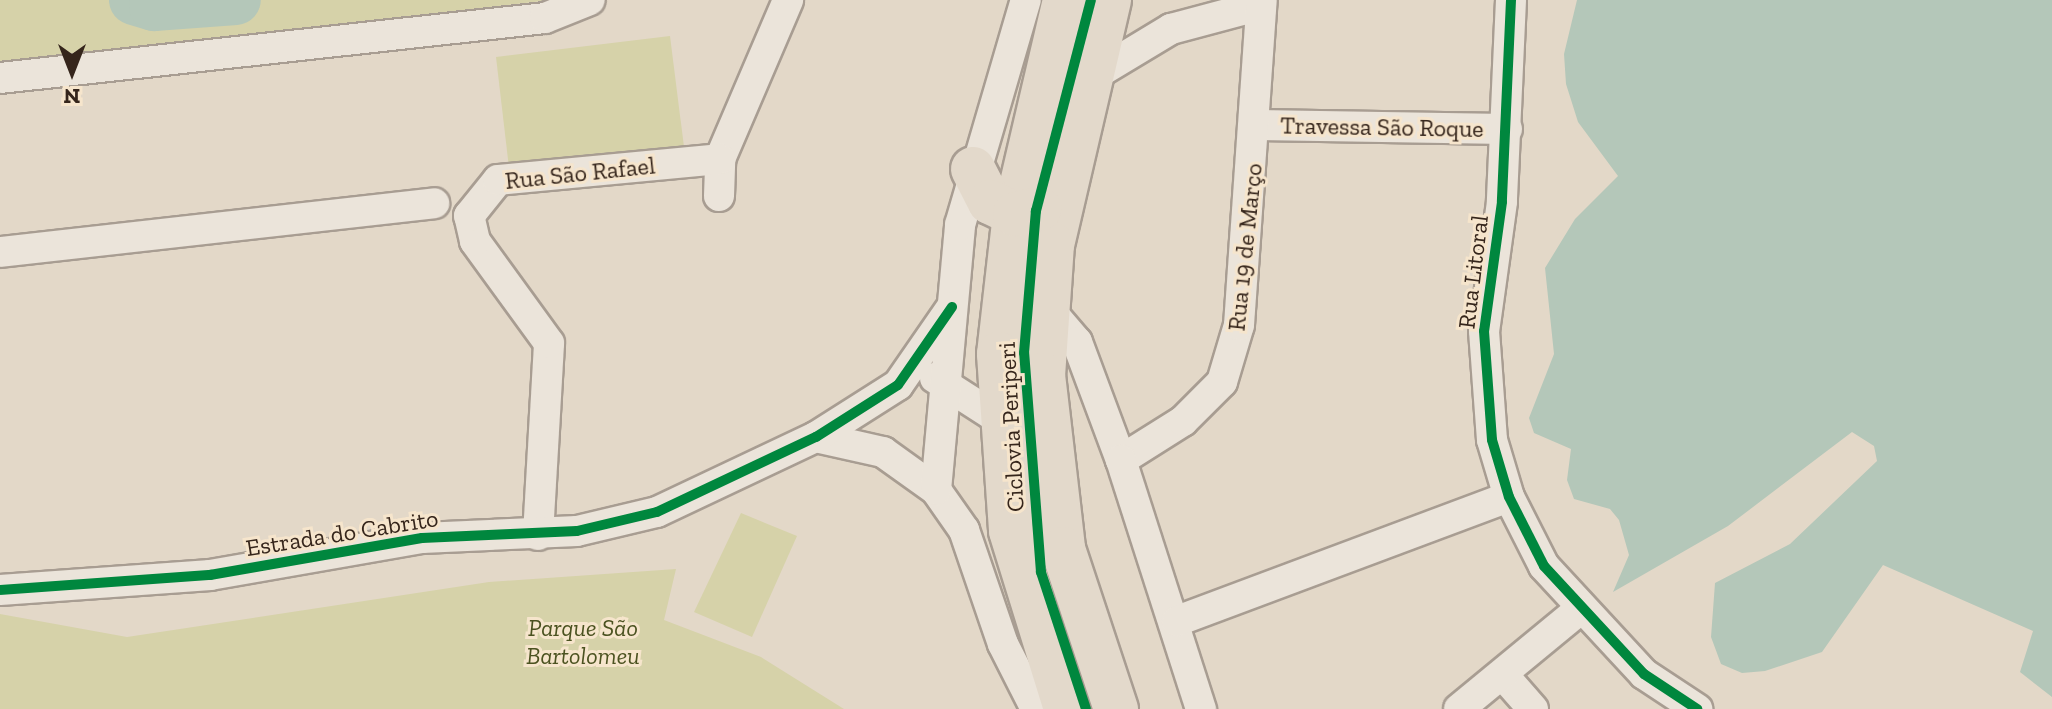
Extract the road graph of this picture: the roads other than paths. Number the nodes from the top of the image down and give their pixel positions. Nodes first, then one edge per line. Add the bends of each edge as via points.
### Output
1 (590, 0) edge
2 (788, 0) edge
3 (1026, 0) edge
4 (1065, 0) edge
5 (1109, 0) edge
6 (1511, 0) edge
7 (1262, 2) edge
8 (0, 78) edge
9 (1088, 79) junction
10 (1257, 125) junction
11 (1507, 129) junction
12 (720, 159) junction
13 (973, 169) junction
14 (1061, 195) junction
15 (719, 196) dead end
16 (434, 203) dead end
17 (1015, 214) junction
18 (0, 252) edge
19 (952, 307) junction
20 (1047, 307) junction
21 (949, 383) junction
22 (898, 385) junction
23 (1001, 419) junction
24 (816, 437) junction
25 (1047, 450) junction
26 (1121, 460) junction
27 (936, 490) junction
28 (1509, 497) junction
29 (538, 535) junction
30 (0, 590) edge
31 (1579, 610) junction
32 (1177, 621) junction
33 (1504, 676) junction
34 (1036, 709) edge
35 (1066, 709) edge
36 (1116, 709) edge
37 (1201, 709) edge
38 (1459, 709) edge
39 (1533, 709) edge
40 (1697, 709) edge

1 - 8 street via 545,18
2 - 12 street
3 - 13 street
4 - 17 main road
5 - 9 main road
6 - 11 street, Rua Litoral
7 - 9 street via 1171,29
7 - 10 street, Rua 19 de Março
9 - 14 main road
10 - 11 street, Travessa São Roque
10 - 26 street, Rua 19 de Março via 1239,325 1222,382 1183,421
11 - 28 street, Rua Litoral via 1485,374 1492,440
12 - 15 street
12 - 29 street, Rua São Rafael via 498,180 469,216 475,241 549,343
13 - 17 main road via 990,202
13 - 19 street
14 - 17 main road
14 - 20 main road
16 - 18 street
17 - 23 main road via 999,354
19 - 21 street
19 - 22 street
20 - 25 main road
20 - 26 street via 1077,342
21 - 22 street via 920,378
21 - 23 street
21 - 27 street
22 - 24 street, Estrada do Cabrito
23 - 25 street
23 - 35 main road via 1011,531
24 - 27 street via 883,452
24 - 29 street, Estrada do Cabrito via 657,512
25 - 36 main road via 1075,600
26 - 32 street
27 - 34 street via 964,530 1003,644
28 - 31 street, Rua Litoral via 1544,566
28 - 32 street
29 - 30 street, Estrada do Cabrito via 422,538 210,575
31 - 33 street
31 - 40 street, Rua Litoral via 1644,674
32 - 37 street
33 - 38 street
33 - 39 street

